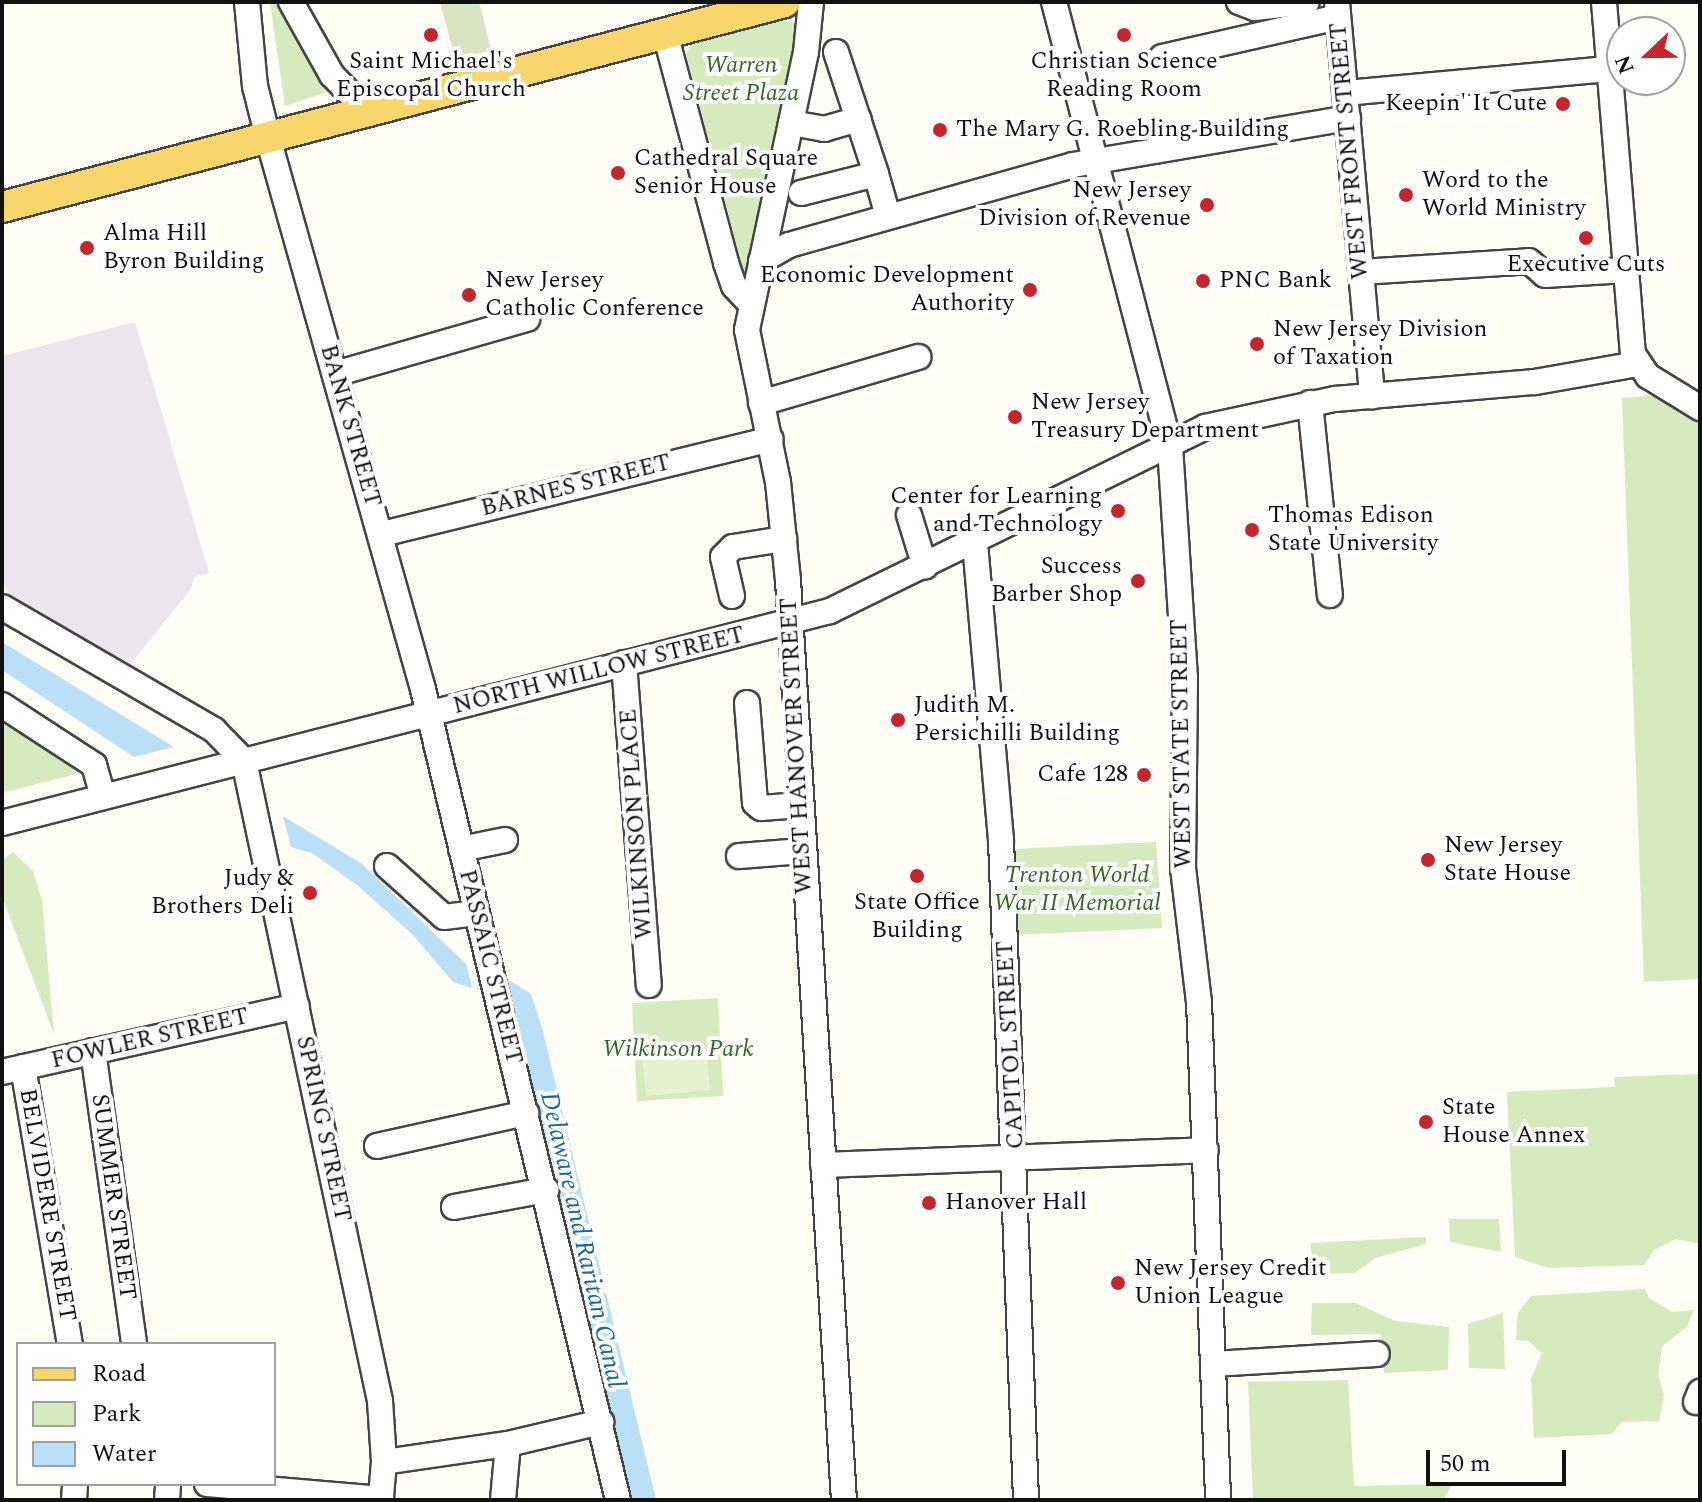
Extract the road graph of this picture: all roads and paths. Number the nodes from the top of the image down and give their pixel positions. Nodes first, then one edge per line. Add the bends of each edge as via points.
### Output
1 (247, 2) edge
2 (291, 2) edge
3 (785, 2) edge
4 (811, 2) edge
5 (1054, 2) edge
6 (1239, 2) edge
7 (1307, 2) edge
8 (1604, 2) edge
9 (1338, 10) edge
10 (1606, 24) edge
11 (665, 33) junction
12 (836, 52) dead end
13 (1162, 57) dead end
14 (1606, 69) edge
15 (1345, 93) junction
16 (1612, 96) edge
17 (368, 112) junction
18 (1348, 118) junction
19 (859, 119) junction
20 (791, 123) junction
21 (268, 138) junction
22 (1096, 162) junction
23 (876, 174) junction
24 (801, 193) dead end
25 (2, 207) edge
26 (888, 216) junction
27 (761, 261) junction
28 (1626, 270) junction
29 (1361, 272) junction
30 (751, 304) junction
31 (527, 319) dead end
32 (918, 357) dead end
33 (1637, 364) junction
34 (335, 374) junction
35 (1372, 396) junction
36 (761, 403) junction
37 (1310, 403) junction
38 (1700, 408) edge
39 (771, 439) junction
40 (1170, 446) junction
41 (916, 513) dead end
42 (382, 534) junction
43 (784, 539) junction
44 (975, 543) junction
45 (933, 563) junction
46 (1330, 595) dead end
47 (732, 596) dead end
48 (2, 607) edge
49 (791, 623) junction
50 (624, 663) junction
51 (747, 703) dead end
52 (2, 705) edge
53 (429, 714) junction
54 (244, 761) junction
55 (103, 797) junction
56 (801, 805) junction
57 (2, 823) edge
58 (505, 840) dead end
59 (461, 849) junction
60 (803, 851) junction
61 (739, 856) dead end
62 (387, 866) dead end
63 (477, 913) junction
64 (649, 985) dead end
65 (297, 1006) junction
66 (93, 1051) junction
67 (13, 1070) edge
68 (526, 1113) junction
69 (377, 1146) dead end
70 (1206, 1150) junction
71 (1016, 1157) junction
72 (823, 1165) junction
73 (546, 1190) junction
74 (454, 1207) dead end
75 (70, 1342) edge
76 (134, 1342) edge
77 (1377, 1354) dead end
78 (1213, 1364) junction
79 (601, 1422) junction
80 (508, 1444) junction
81 (384, 1462) junction
82 (229, 1486) edge
83 (381, 1500) edge
84 (503, 1500) edge
85 (618, 1500) edge
86 (844, 1500) edge
87 (1026, 1500) edge
88 (1218, 1500) edge

1 - 21 street, BANK STREET via 255,86
2 - 17 street via 332,75
3 - 11 main road
4 - 20 street, WEST HANOVER STREET
5 - 22 street, WEST STATE STREET
6 - 7 street via 1255,8
8 - 10 street
9 - 13 street
9 - 15 street, WEST FRONT STREET
11 - 17 main road
11 - 30 street via 726,263 734,286
12 - 19 street
14 - 15 street
15 - 18 street, WEST FRONT STREET
16 - 28 street
17 - 21 main road
18 - 22 street
18 - 29 street, WEST FRONT STREET
19 - 20 street via 824,129
19 - 23 street
20 - 27 street, WEST HANOVER STREET
21 - 25 main road
21 - 34 street, BANK STREET
22 - 26 street
22 - 40 street, WEST STATE STREET
23 - 24 street
23 - 26 street
26 - 27 street via 789,245
27 - 30 street, WEST HANOVER STREET
28 - 29 street via 1545,275 1529,261
28 - 33 street
29 - 35 street, WEST FRONT STREET
30 - 36 street, WEST HANOVER STREET via 748,351
31 - 34 street
32 - 36 street
33 - 35 street, NORTH WILLOW STREET via 1535,382
33 - 38 street
34 - 42 street, BANK STREET
35 - 37 street, NORTH WILLOW STREET
36 - 39 street, WEST HANOVER STREET
37 - 40 street, NORTH WILLOW STREET via 1205,427
37 - 46 street
39 - 42 street, BARNES STREET
39 - 43 street, WEST HANOVER STREET
40 - 44 street, NORTH WILLOW STREET
40 - 70 street, WEST STATE STREET via 1185,679 1184,880 1199,1002
41 - 45 street
42 - 53 street, BANK STREET
43 - 47 street via 733,547 723,557
43 - 49 street, WEST HANOVER STREET
44 - 45 street, NORTH WILLOW STREET
44 - 71 street, CAPITOL STREET via 1001,840
45 - 49 street, NORTH WILLOW STREET via 849,604
48 - 54 street via 214,730
49 - 50 street, NORTH WILLOW STREET
49 - 56 street, WEST HANOVER STREET
50 - 53 street, NORTH WILLOW STREET
50 - 64 street, WILKINSON PLACE
51 - 56 street via 755,803 761,808
52 - 55 street via 94,765
53 - 54 street, NORTH WILLOW STREET
53 - 59 street, PASSAIC STREET
54 - 55 street, NORTH WILLOW STREET
54 - 65 street, SPRING STREET
55 - 57 street, NORTH WILLOW STREET
56 - 60 street, WEST HANOVER STREET
58 - 59 street
59 - 63 street, PASSAIC STREET
60 - 61 street
60 - 72 street, WEST HANOVER STREET
62 - 63 street via 444,917
63 - 68 street, PASSAIC STREET
65 - 66 street, FOWLER STREET
65 - 81 street, SPRING STREET via 377,1389
66 - 67 street, FOWLER STREET
66 - 76 street, SUMMER STREET
67 - 75 street, BELVIDERE STREET
68 - 69 street
68 - 73 street, PASSAIC STREET
70 - 71 street
70 - 78 street, WEST STATE STREET
71 - 72 street
71 - 87 street, CAPITOL STREET
72 - 86 street, WEST HANOVER STREET
73 - 74 street
73 - 79 street, PASSAIC STREET
77 - 78 street
78 - 88 street, WEST STATE STREET
79 - 80 street
79 - 85 street, PASSAIC STREET
80 - 81 street
80 - 84 street
81 - 83 street, SPRING STREET
82 - 83 street

